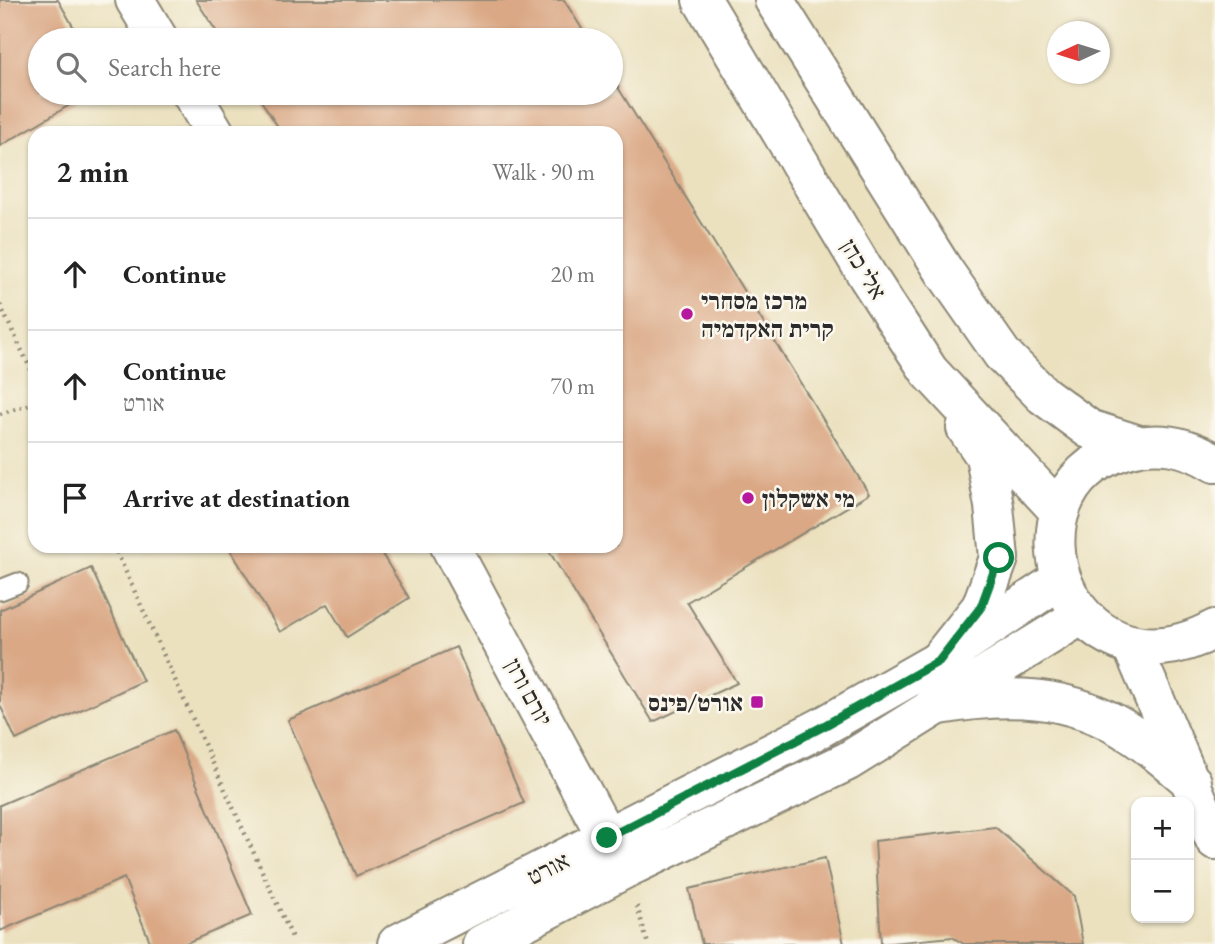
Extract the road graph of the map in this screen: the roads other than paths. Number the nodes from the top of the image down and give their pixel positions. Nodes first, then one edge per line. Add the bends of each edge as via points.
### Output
1 (135, 0) edge
2 (702, 0) edge
3 (774, 0) edge
4 (152, 28) edge
5 (198, 105) edge
6 (211, 126) edge
7 (929, 371) junction
8 (1139, 445) junction
9 (1215, 463) edge
10 (1060, 513) junction
11 (454, 553) edge
12 (1061, 579) junction
13 (1082, 615) junction
14 (1215, 629) edge
15 (1131, 644) junction
16 (939, 661) junction
17 (933, 706) junction
18 (1192, 782) junction
19 (607, 838) junction
20 (1215, 840) edge
21 (397, 944) edge
22 (482, 944) edge

1 - 4 street
2 - 7 street, אלי כהן
3 - 8 street via 944,271 1002,354 1043,395 1089,429
5 - 6 street
7 - 10 street, אלי כהן
7 - 16 street via 985,456 999,558 981,607
8 - 9 street via 1169,444
8 - 10 street via 1091,467 1072,488
10 - 12 street via 1055,557
11 - 19 street, יורם ורון
12 - 13 street
12 - 16 street, אורט
13 - 15 street via 1096,628
13 - 17 street, אורט
14 - 15 street via 1191,642 1161,647
15 - 18 street
16 - 19 street, אורט
17 - 18 street via 987,697 1044,699 1086,710 1133,734
17 - 22 street, אורט via 848,761
18 - 20 street
19 - 21 street, אורט

